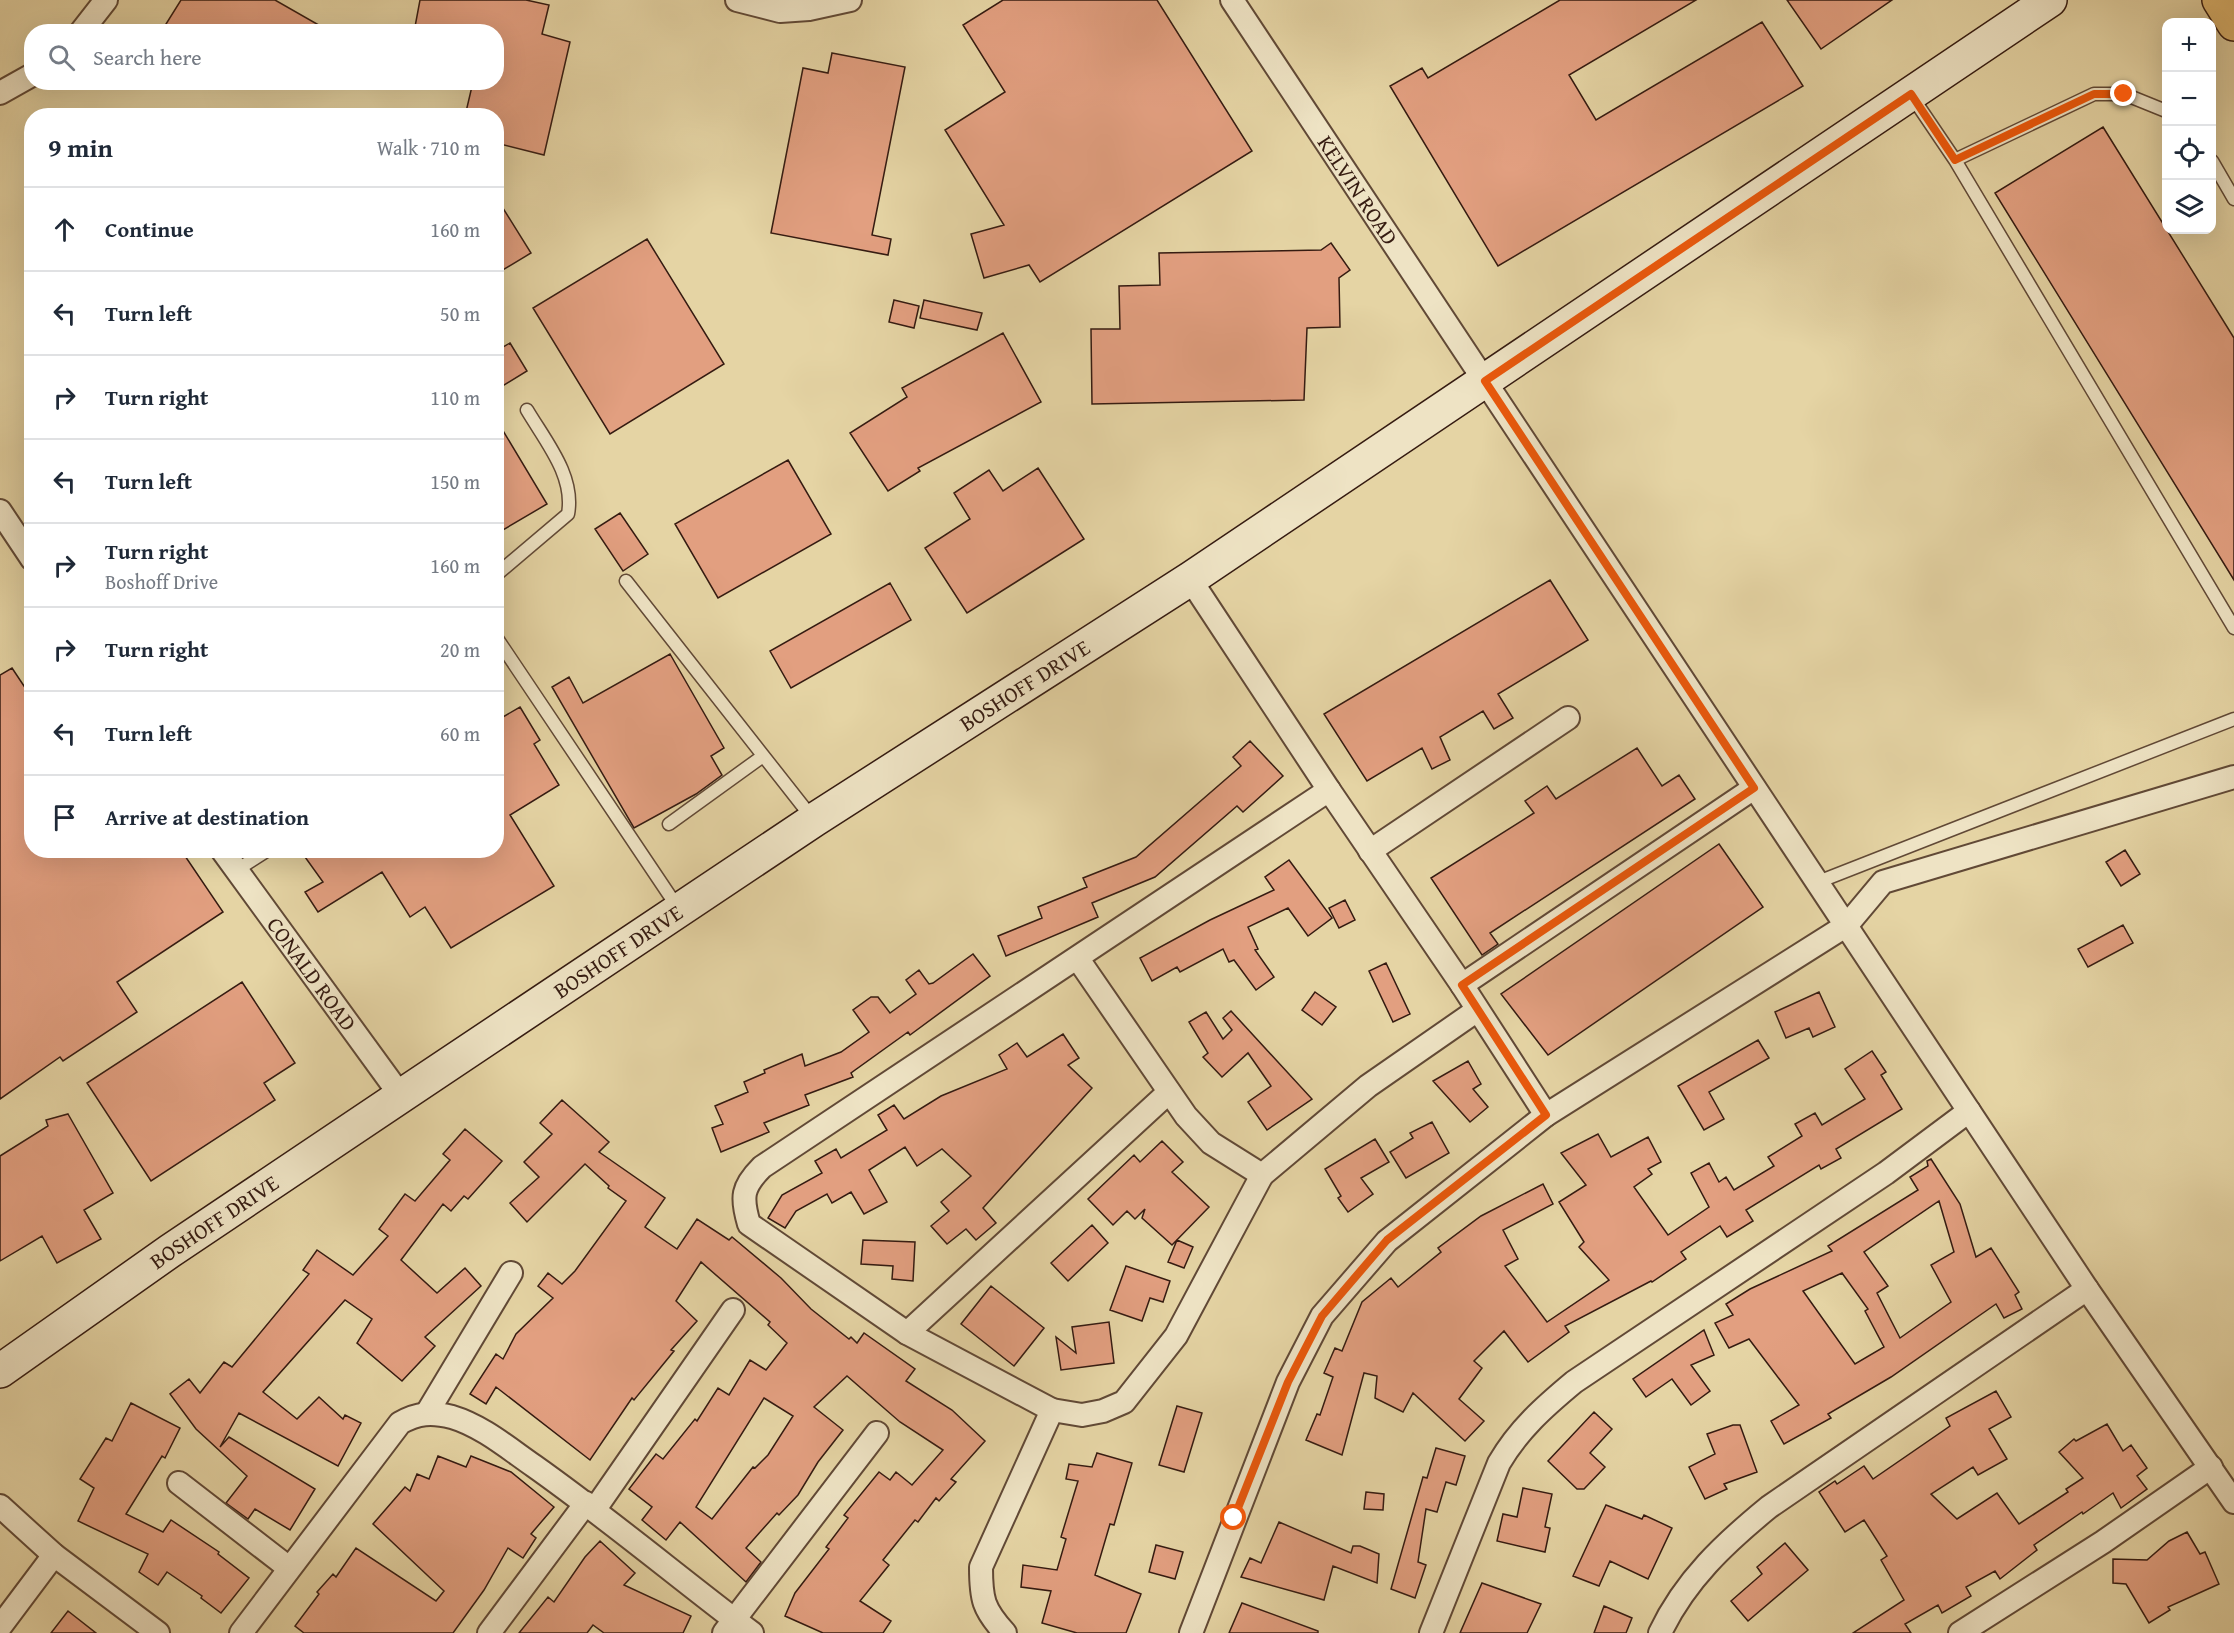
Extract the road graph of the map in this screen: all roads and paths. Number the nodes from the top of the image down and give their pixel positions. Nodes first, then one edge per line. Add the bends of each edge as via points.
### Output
1 (106, 0) edge
2 (737, 0) edge
3 (850, 0) edge
4 (1232, 0) edge
5 (2050, 0) edge
6 (2219, 0) edge
7 (87, 24) edge
8 (2234, 24) edge
9 (24, 80) edge
10 (0, 93) edge
11 (1911, 94) junction
12 (2162, 109) edge
13 (1955, 160) junction
14 (2216, 169) edge
15 (2234, 199) edge
16 (1485, 381) junction
17 (527, 410) dead end
18 (0, 511) edge
19 (24, 547) edge
20 (504, 568) edge
21 (1191, 579) junction
22 (626, 581) dead end
23 (2234, 628) edge
24 (504, 649) edge
25 (1568, 718) dead end
26 (2234, 718) edge
27 (763, 756) junction
28 (2234, 777) edge
29 (1754, 788) junction
30 (1329, 790) junction
31 (814, 820) junction
32 (669, 824) dead end
33 (1370, 851) junction
34 (227, 858) edge
35 (255, 858) edge
36 (235, 871) junction
37 (1818, 882) junction
38 (680, 911) junction
39 (1847, 925) junction
40 (1078, 959) junction
41 (1462, 985) junction
42 (1476, 1011) junction
43 (1169, 1092) junction
44 (401, 1096) junction
45 (1969, 1111) junction
46 (1546, 1115) junction
47 (1262, 1175) junction
48 (511, 1273) dead end
49 (2087, 1289) junction
50 (733, 1310) dead end
51 (907, 1333) junction
52 (0, 1371) edge
53 (1052, 1410) junction
54 (427, 1413) junction
55 (877, 1433) dead end
56 (2211, 1467) junction
57 (179, 1483) dead end
58 (2234, 1502) edge
59 (0, 1506) edge
60 (591, 1506) junction
61 (54, 1556) junction
62 (289, 1568) junction
63 (0, 1627) edge
64 (737, 1629) edge
65 (158, 1633) edge
66 (241, 1633) edge
67 (489, 1633) edge
68 (1005, 1633) edge
69 (1191, 1633) edge
70 (1431, 1633) edge
71 (1660, 1633) edge
72 (1960, 1633) edge

1 - 7 street
2 - 3 street via 780,11
4 - 16 street, KELVIN ROAD
5 - 11 main road, BOSHOFF DRIVE
6 - 8 main road
9 - 10 street
11 - 13 lane
11 - 16 main road, BOSHOFF DRIVE
12 - 13 lane via 2124,94 2094,94
13 - 23 lane
14 - 15 lane
16 - 21 main road, BOSHOFF DRIVE
16 - 29 street, KELVIN ROAD
17 - 20 lane via 565,474 570,502 568,514
18 - 19 street
21 - 30 street
21 - 31 main road, BOSHOFF DRIVE
22 - 27 lane
24 - 38 lane
25 - 33 street
26 - 37 lane
27 - 31 lane
27 - 32 lane
28 - 39 street via 1883,882
29 - 37 street, KELVIN ROAD
29 - 41 street
30 - 33 street
30 - 40 street
31 - 38 main road, BOSHOFF DRIVE
33 - 41 street
34 - 36 street, CONALD ROAD
35 - 36 lane
36 - 44 street, CONALD ROAD
37 - 39 street, KELVIN ROAD
38 - 44 main road, BOSHOFF DRIVE
39 - 45 street, KELVIN ROAD
39 - 46 street
40 - 43 street
40 - 51 street via 762,1167 748,1182 743,1203 749,1224
41 - 42 street
42 - 46 street
42 - 47 street via 1368,1086
43 - 47 street via 1211,1143
43 - 51 street
44 - 52 main road, BOSHOFF DRIVE
45 - 49 street, KELVIN ROAD
45 - 70 street via 1886,1173 1574,1382 1532,1416 1499,1463
46 - 69 street via 1387,1240 1322,1316 1288,1382
47 - 53 street via 1176,1336 1124,1402 1082,1415
48 - 54 street
49 - 56 street, KELVIN ROAD
49 - 71 street via 1769,1506 1698,1573
50 - 60 street
51 - 53 street
53 - 68 street via 981,1566 981,1593 987,1613
54 - 60 street via 476,1426
54 - 62 street via 400,1423
55 - 64 street
56 - 58 street, KELVIN ROAD
56 - 72 street
57 - 62 street
59 - 61 street
60 - 64 street
60 - 67 street
61 - 63 street
61 - 65 street
62 - 66 street

